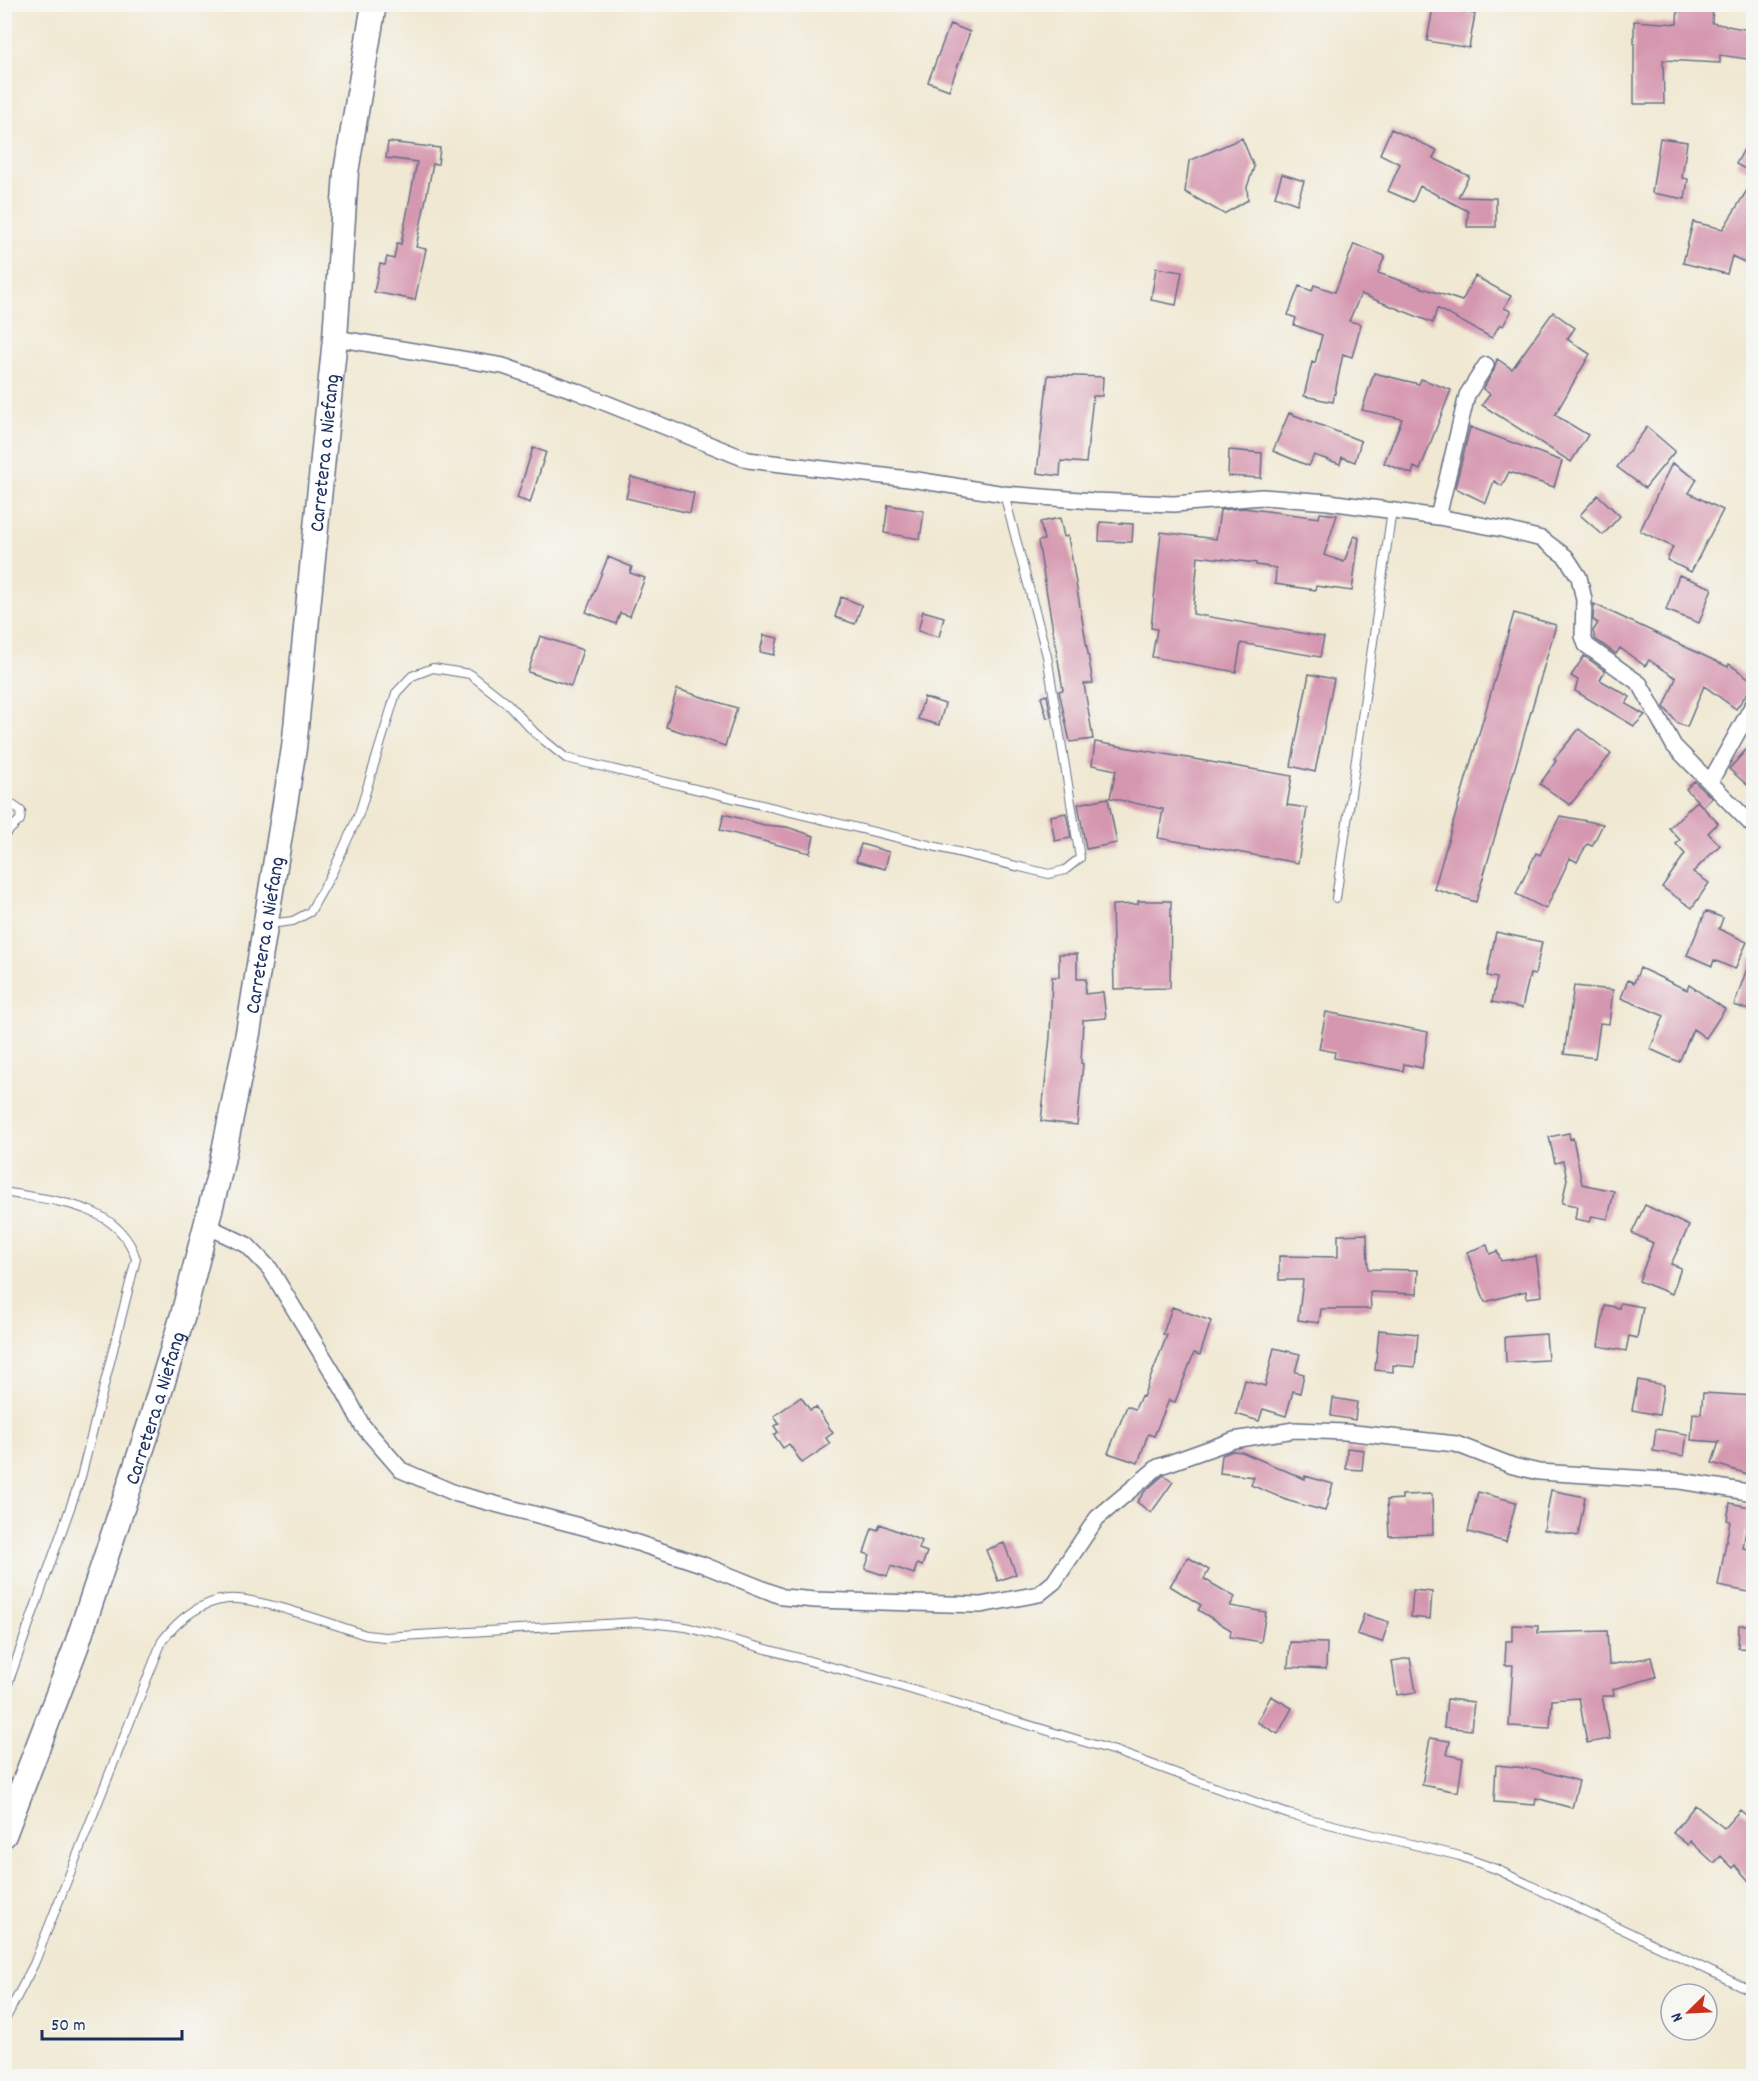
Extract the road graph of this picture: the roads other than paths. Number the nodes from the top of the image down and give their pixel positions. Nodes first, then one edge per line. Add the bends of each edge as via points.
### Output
1 (374, 4) edge
2 (335, 338) junction
3 (1486, 365) dead end
4 (1004, 494) junction
5 (1392, 510) junction
6 (1438, 517) junction
7 (1754, 703) edge
8 (1710, 782) junction
9 (4, 800) edge
10 (1754, 826) edge
11 (4, 835) edge
12 (1336, 898) dead end
13 (266, 924) junction
14 (4, 1192) edge
15 (205, 1225) junction
16 (1754, 1493) edge
17 (4, 1695) edge
18 (4, 1835) edge
19 (1754, 1992) edge
20 (4, 2022) edge

1 - 2 main road, Carretera a Niefang via 346,172
2 - 4 street via 503,366 748,460
2 - 13 main road, Carretera a Niefang via 294,748
3 - 6 street via 1467,395
4 - 5 street via 1174,504 1263,497
4 - 13 lane via 1049,667 1080,858 1065,870 1049,874 566,758 470,674 433,668 412,676 396,693 359,814 310,912 293,921
5 - 6 street
5 - 12 lane
6 - 8 street via 1542,539 1566,557 1579,577 1586,645 1640,684 1666,736
7 - 8 street
8 - 10 street
9 - 11 lane via 21,811 20,820
13 - 15 main road, Carretera a Niefang via 244,1056
14 - 17 lane via 71,1204 105,1218 122,1232 136,1259 81,1477
15 - 16 street via 247,1245 270,1269 362,1425 401,1470 457,1494 610,1534 701,1564 783,1597 981,1605 1039,1594 1054,1582 1097,1518 1158,1467 1234,1440 1294,1430 1456,1444 1539,1472 1680,1480
15 - 18 main road, Carretera a Niefang via 150,1424 76,1647
19 - 20 lane via 1487,1866 1288,1814 1114,1751 686,1627 639,1622 384,1637 261,1604 227,1599 199,1608 176,1622 162,1641 34,1964

